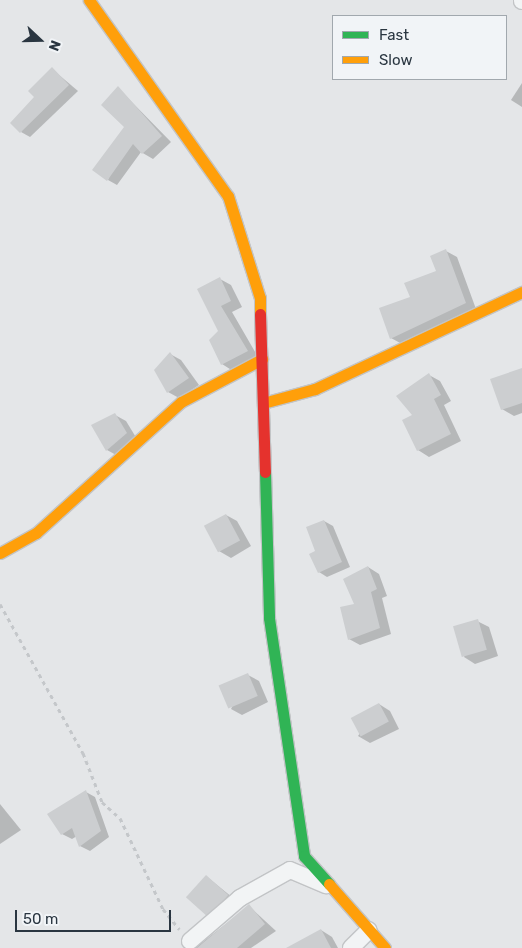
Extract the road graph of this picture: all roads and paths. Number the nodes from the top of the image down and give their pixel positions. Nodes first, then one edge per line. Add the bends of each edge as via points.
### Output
1 (89, 0) edge
2 (522, 292) edge
3 (262, 359) junction
4 (263, 404) junction
5 (0, 553) edge
6 (0, 604) edge
7 (331, 887) junction
8 (369, 930) junction
9 (190, 941) joint
10 (352, 948) edge
11 (385, 948) edge

1 - 3 street via 228,196 260,298
2 - 4 street via 315,389
3 - 4 street
3 - 5 street via 181,402 36,533
4 - 7 street via 269,618 304,856
6 - 9 path via 83,753 102,802 120,818 163,909
7 - 8 street
7 - 9 street via 290,870 240,898
8 - 10 street
8 - 11 street

